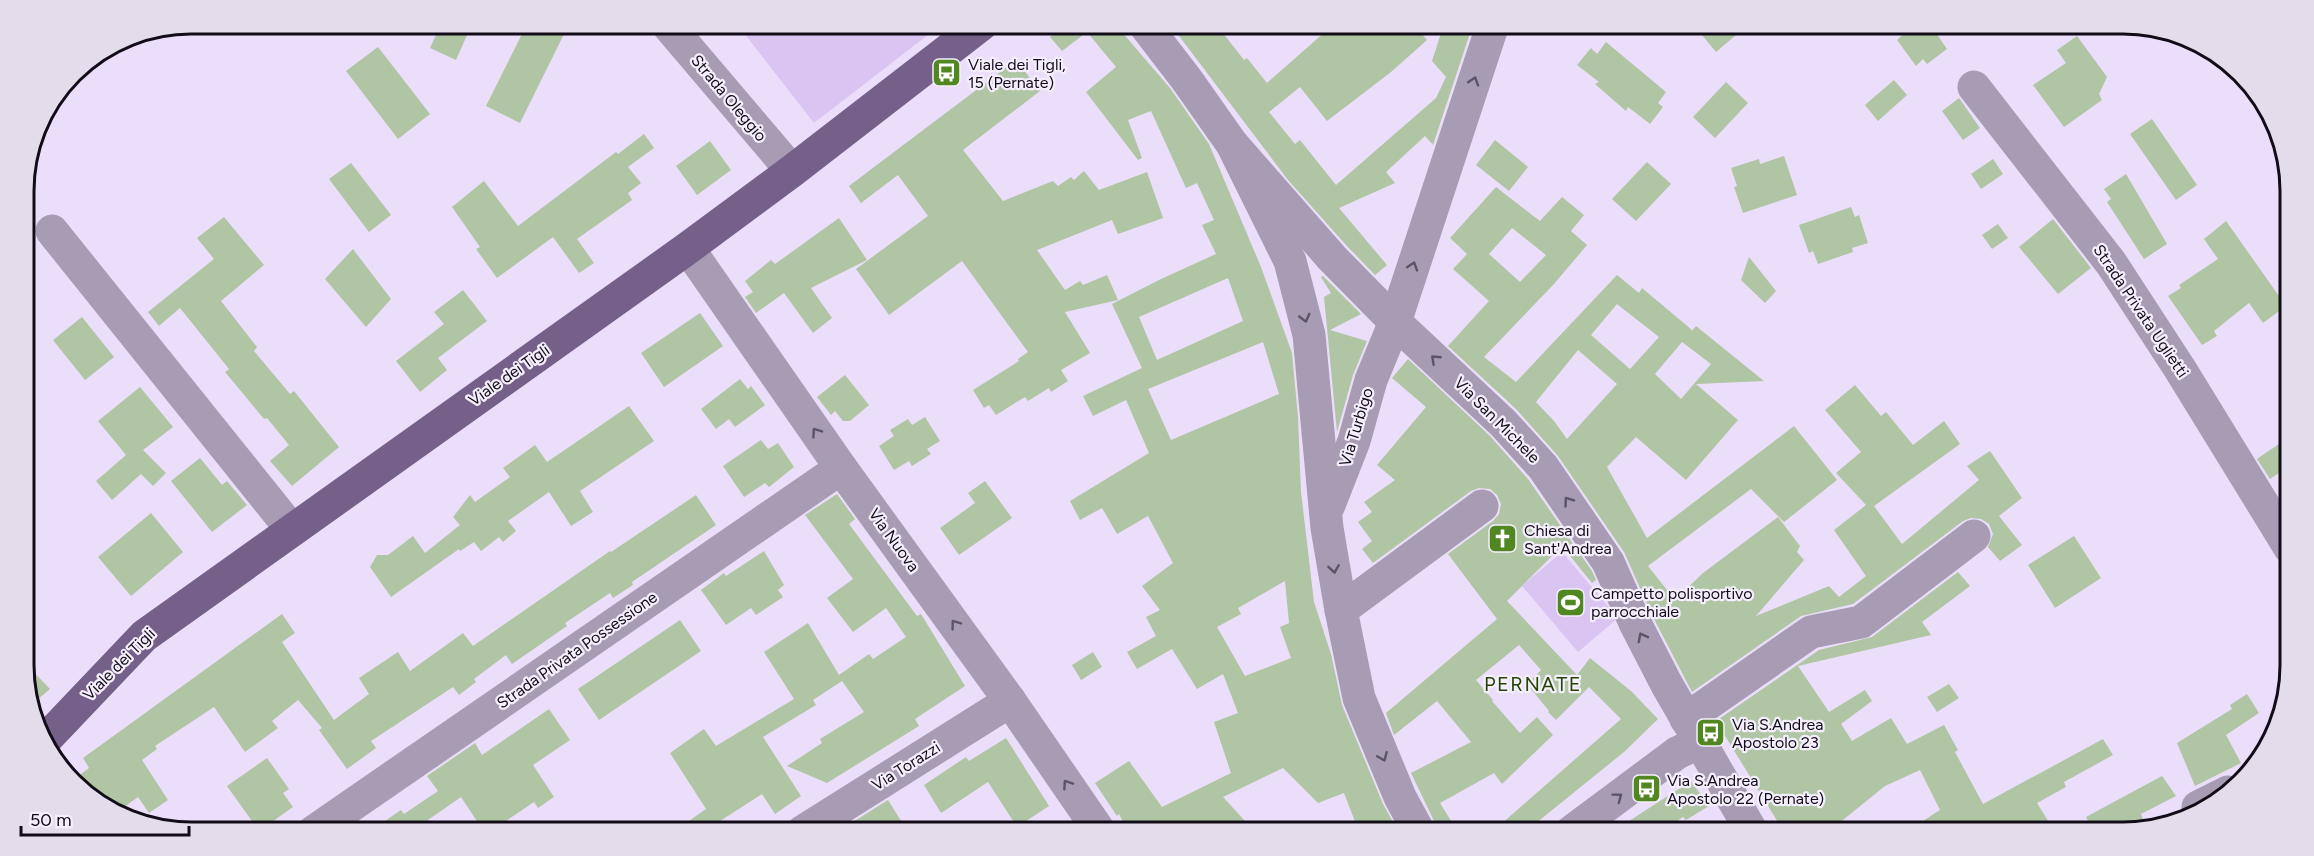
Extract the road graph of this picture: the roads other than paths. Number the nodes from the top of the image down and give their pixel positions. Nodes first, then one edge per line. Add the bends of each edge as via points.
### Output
1 (676, 34) edge
2 (969, 34) edge
3 (1152, 34) edge
4 (1490, 34) edge
5 (1974, 87) dead end
6 (1232, 144) junction
7 (792, 171) junction
8 (52, 231) dead end
9 (1310, 235) junction
10 (688, 248) junction
11 (1290, 261) junction
12 (1395, 322) junction
13 (841, 468) junction
14 (1482, 506) dead end
15 (1327, 511) junction
16 (292, 530) junction
17 (2280, 532) edge
18 (1974, 536) dead end
19 (1341, 610) junction
20 (1010, 701) junction
21 (1693, 731) junction
22 (51, 735) edge
23 (1413, 821) edge
24 (1585, 821) edge
25 (1746, 821) edge
26 (328, 822) edge
27 (818, 822) edge
28 (1093, 822) edge

1 - 7 street, Strada Oleggio
2 - 7 main road, Viale dei Tigli
3 - 6 street
12 -> 4 street, Via Turbigo
5 - 17 street, Strada Privata Uglietti via 2111,263
6 - 9 street, Via San Michele
6 - 11 street
7 - 10 main road, Viale dei Tigli
8 - 16 street
9 - 11 street
9 - 12 street, Via San Michele
13 -> 10 street, Via Nuova
10 - 16 main road, Viale dei Tigli
11 -> 15 street via 1309,335
12 - 15 street, Via Turbigo
21 -> 12 street, Via San Michele via 1636,625 1608,562 1543,467 1503,423
20 -> 13 street, Via Nuova
13 - 26 street, Strada Privata Possessione
14 - 19 street
15 -> 19 street, Via Turbigo
16 - 22 main road, Viale dei Tigli via 144,636
18 - 21 street via 1861,622 1810,632
19 -> 23 street, Via Turbigo via 1359,698
20 - 27 street, Via Torazzi
28 -> 20 street, Via Nuova
24 -> 21 street via 1677,753
21 - 25 street, Via San Michele

